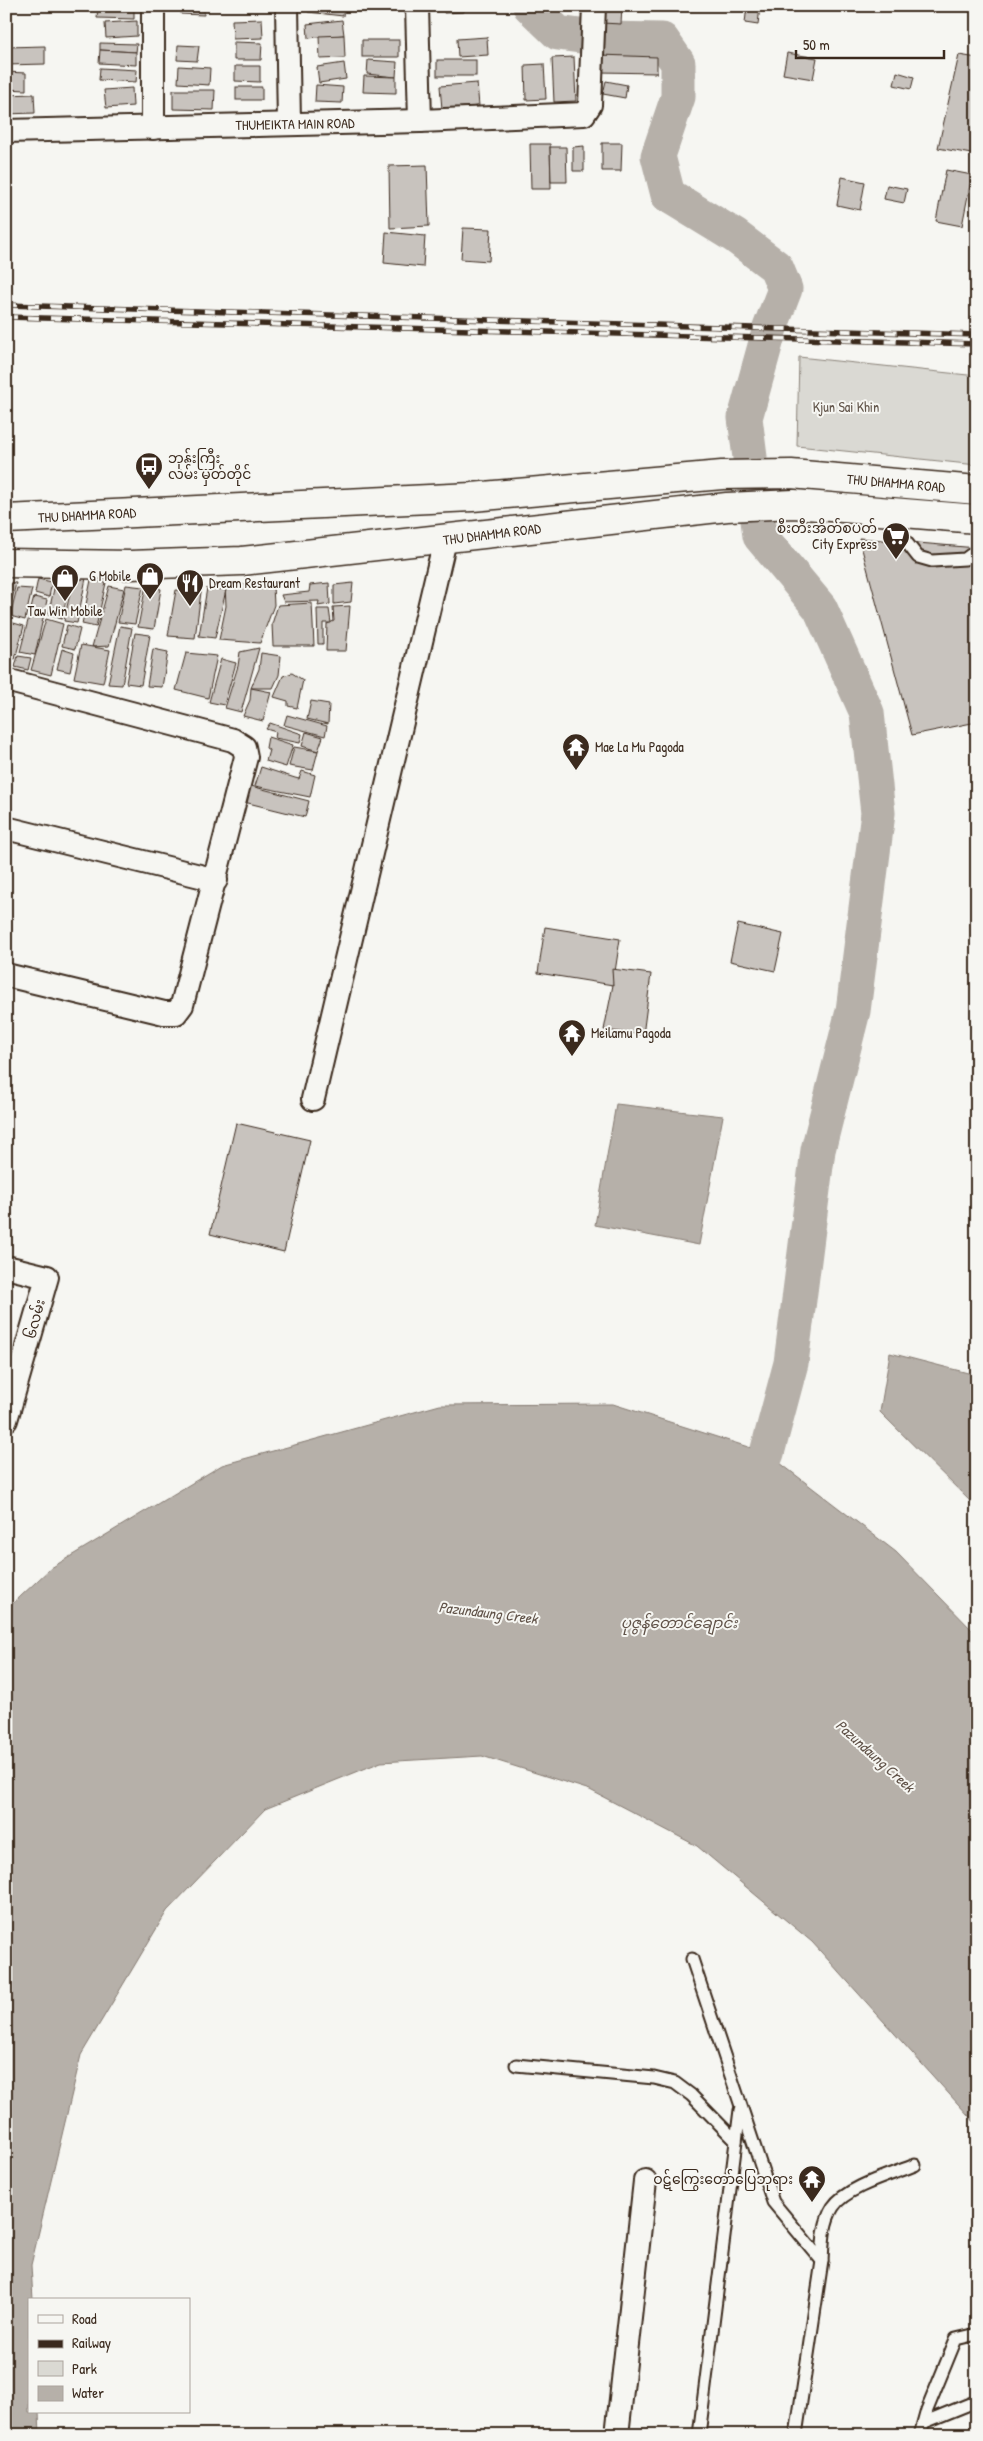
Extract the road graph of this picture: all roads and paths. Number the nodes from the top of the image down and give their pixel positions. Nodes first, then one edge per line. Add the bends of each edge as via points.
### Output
1 (153, 6) edge
2 (288, 6) edge
3 (417, 6) edge
4 (594, 14) edge
5 (420, 121) junction
6 (289, 123) junction
7 (153, 128) junction
8 (6, 132) edge
9 (869, 481) junction
10 (977, 490) edge
11 (874, 510) junction
12 (6, 519) edge
13 (977, 519) edge
14 (445, 540) junction
15 (977, 550) edge
16 (6, 563) edge
17 (6, 680) edge
18 (6, 828) edge
19 (216, 880) junction
20 (6, 975) edge
21 (313, 1098) dead end
22 (6, 1267) edge
23 (7, 1415) edge
24 (692, 1959) dead end
25 (516, 2065) dead end
26 (741, 2105) junction
27 (736, 2141) junction
28 (915, 2165) dead end
29 (645, 2181) dead end
30 (822, 2261) junction
31 (977, 2334) edge
32 (977, 2401) edge
33 (925, 2422) junction
34 (617, 2435) edge
35 (699, 2435) edge
36 (796, 2435) edge
37 (920, 2435) edge

1 - 7 street
2 - 6 street
3 - 5 street
4 - 5 street, THUMEIKTA MAIN ROAD via 590,105 584,114
5 - 6 street, THUMEIKTA MAIN ROAD
6 - 7 street, THUMEIKTA MAIN ROAD
7 - 8 street, THUMEIKTA MAIN ROAD
9 - 10 main road, THU DHAMMA ROAD
9 - 11 main road
9 - 12 main road, THU DHAMMA ROAD via 792,474 722,475 472,497
11 - 13 main road, THU DHAMMA ROAD
11 - 14 main road, THU DHAMMA ROAD via 794,504 727,508
11 - 15 lane via 918,558 932,561 965,559
14 - 16 main road, THU DHAMMA ROAD via 242,561 130,565
14 - 21 street
17 - 19 street via 233,740 244,747 246,757
18 - 19 street
19 - 20 street via 182,1005 176,1013 164,1013
22 - 23 street, ၆လမ်း via 47,1277
24 - 26 lane
25 - 27 lane via 654,2078 676,2083
26 - 27 lane
26 - 30 lane via 773,2202
27 - 35 lane
28 - 30 lane via 846,2194 832,2208 823,2235
29 - 34 street
30 - 36 lane
31 - 33 lane via 956,2339
32 - 33 lane
33 - 37 lane

